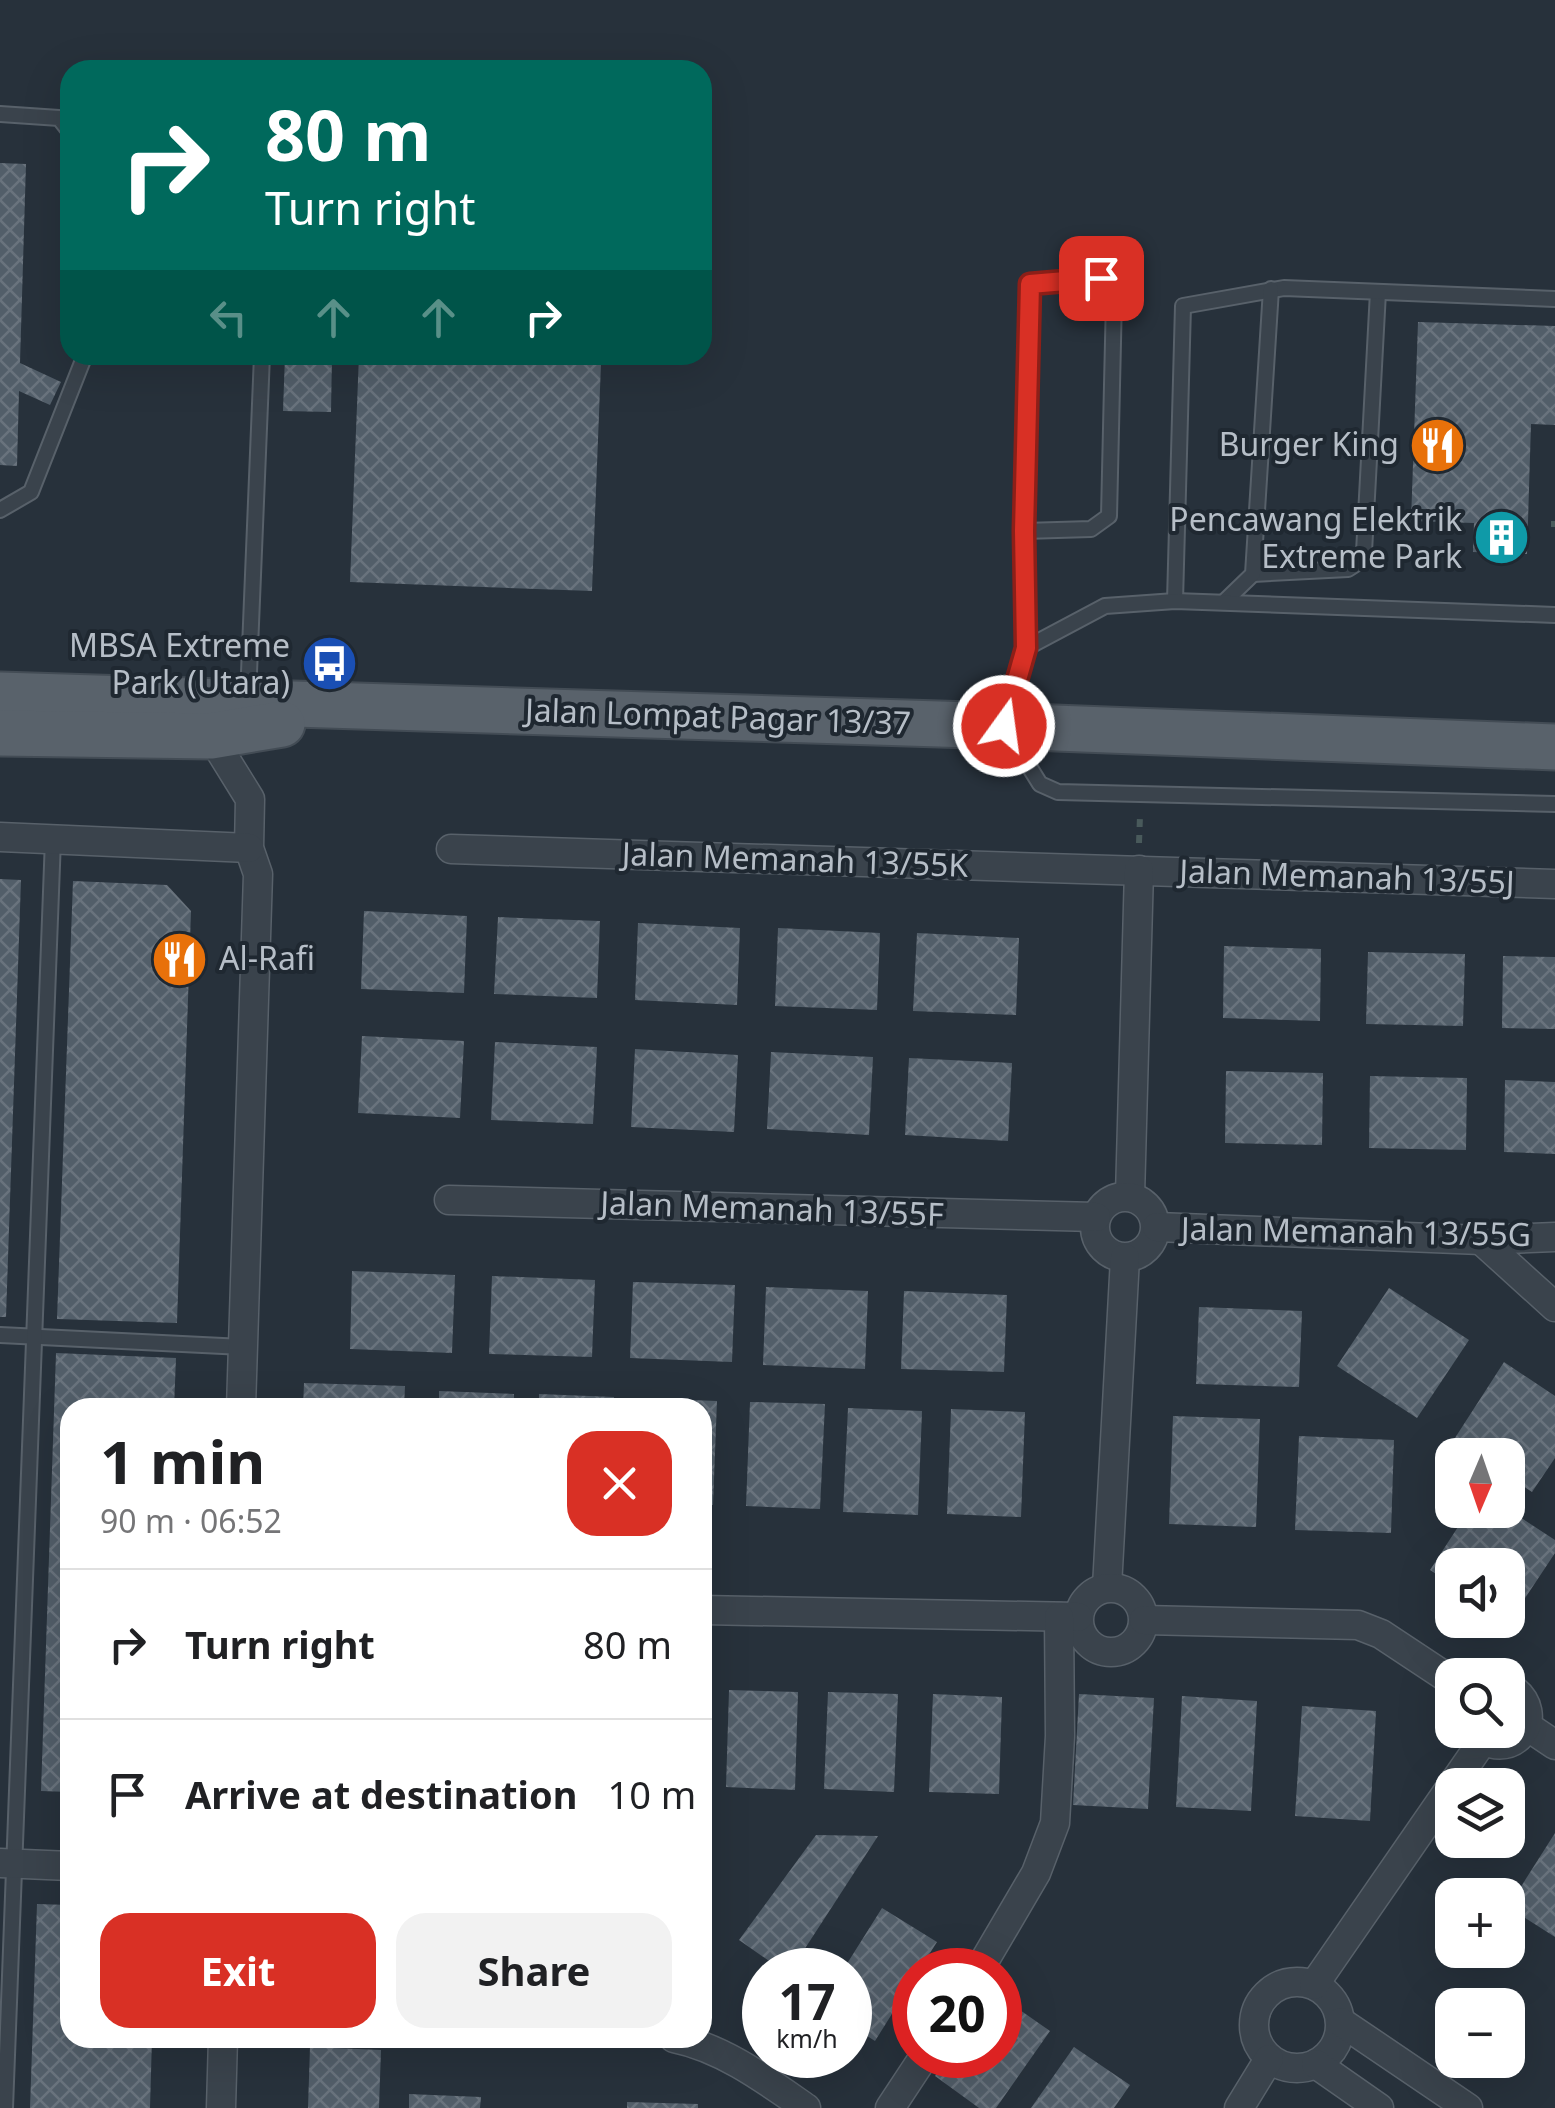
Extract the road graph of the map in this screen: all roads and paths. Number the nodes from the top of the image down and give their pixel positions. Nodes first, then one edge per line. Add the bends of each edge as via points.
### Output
1 (0, 114) edge
2 (60, 119) edge
3 (1271, 288) junction
4 (1378, 292) junction
5 (1555, 299) edge
6 (80, 365) edge
7 (262, 365) edge
8 (0, 510) edge
9 (1024, 531) junction
10 (1253, 574) junction
11 (1175, 601) junction
12 (1226, 601) junction
13 (1555, 615) edge
14 (1026, 648) junction
15 (0, 695) edge
16 (248, 703) junction
17 (385, 707) junction
18 (1004, 726) junction
19 (0, 733) edge
20 (211, 736) junction
21 (1555, 746) edge
22 (1555, 804) edge
23 (0, 837) edge
24 (53, 839) junction
25 (248, 848) junction
26 (451, 849) dead end
27 (1139, 870) junction
28 (1555, 884) edge
29 (1130, 1196) junction
30 (448, 1200) dead end
31 (1096, 1217) junction
32 (1157, 1227) junction
33 (1555, 1236) edge
34 (1481, 1240) junction
35 (1125, 1258) junction
36 (1555, 1307) edge
37 (0, 1334) edge
38 (32, 1336) junction
39 (243, 1348) junction
40 (241, 1398) edge
41 (1107, 1587) junction
42 (712, 1610) edge
43 (1069, 1617) junction
44 (1144, 1620) junction
45 (1435, 1670) edge
46 (1525, 1703) edge
47 (1527, 1726) junction
48 (1525, 1729) edge
49 (1555, 1745) edge
50 (1469, 1748) edge
51 (7, 1863) edge
52 (60, 1866) edge
53 (992, 1948) edge
54 (1314, 1985) junction
55 (1341, 2022) junction
56 (223, 2048) edge
57 (706, 2048) edge
58 (1269, 2059) junction
59 (1316, 2064) junction
60 (909, 2078) edge
61 (5, 2108) edge
62 (221, 2108) edge
63 (806, 2108) edge
64 (890, 2108) edge
65 (1238, 2108) edge
66 (1379, 2108) edge
67 (1468, 2108) edge

1 - 2 lane
3 - 4 lane
3 - 10 lane
3 - 11 lane via 1183,306
4 - 5 lane
4 - 10 lane via 1364,552 1348,570
6 - 8 lane via 31,492
7 - 16 lane
9 - 9 lane via 1030,284 1101,278 1114,298 1109,516 1091,529
9 - 14 lane
10 - 12 lane
11 - 12 lane
11 - 14 lane via 1105,606
12 - 13 lane
14 - 18 lane
15 - 16 main road, Jalan Lompat Pagar 13/37
16 - 17 main road, Jalan Lompat Pagar 13/37
17 - 18 main road, Jalan Lompat Pagar 13/37
17 - 20 main road
18 - 21 main road, Jalan Lompat Pagar 13/37
18 - 22 lane via 1040,784 1058,792
19 - 20 main road
20 - 25 street via 250,800
23 - 24 street
24 - 25 street
24 - 38 lane
25 - 39 street via 258,874
26 - 27 street, Jalan Memanah 13/55K
27 - 28 street, Jalan Memanah 13/55J
27 - 29 street
29 - 31 street via 1109,1201
29 - 32 street via 1149,1207
30 - 31 street, Jalan Memanah 13/55F
31 - 35 street via 1095,1236 1106,1252
32 - 34 street, Jalan Memanah 13/55G
32 - 35 street via 1147,1249
33 - 34 street, Jalan Memanah 13/55G
34 - 36 street
35 - 41 street
37 - 38 lane
38 - 39 lane
38 - 51 lane
39 - 40 street
41 - 43 street
41 - 44 street via 1125,1590
42 - 43 street
43 - 44 street via 1093,1647 1109,1652 1139,1637
43 - 53 street via 1055,1823 1036,1872
44 - 45 street via 1358,1625
46 - 47 street
47 - 48 street
47 - 49 street
50 - 54 street
51 - 52 street
51 - 61 lane
54 - 55 street via 1333,2001
54 - 58 street via 1290,1982 1267,1993 1254,2014 1255,2039
55 - 59 street via 1335,2048
55 - 67 street
56 - 62 street
57 - 63 street
58 - 59 street via 1292,2069
58 - 65 street
59 - 66 street
60 - 64 street

